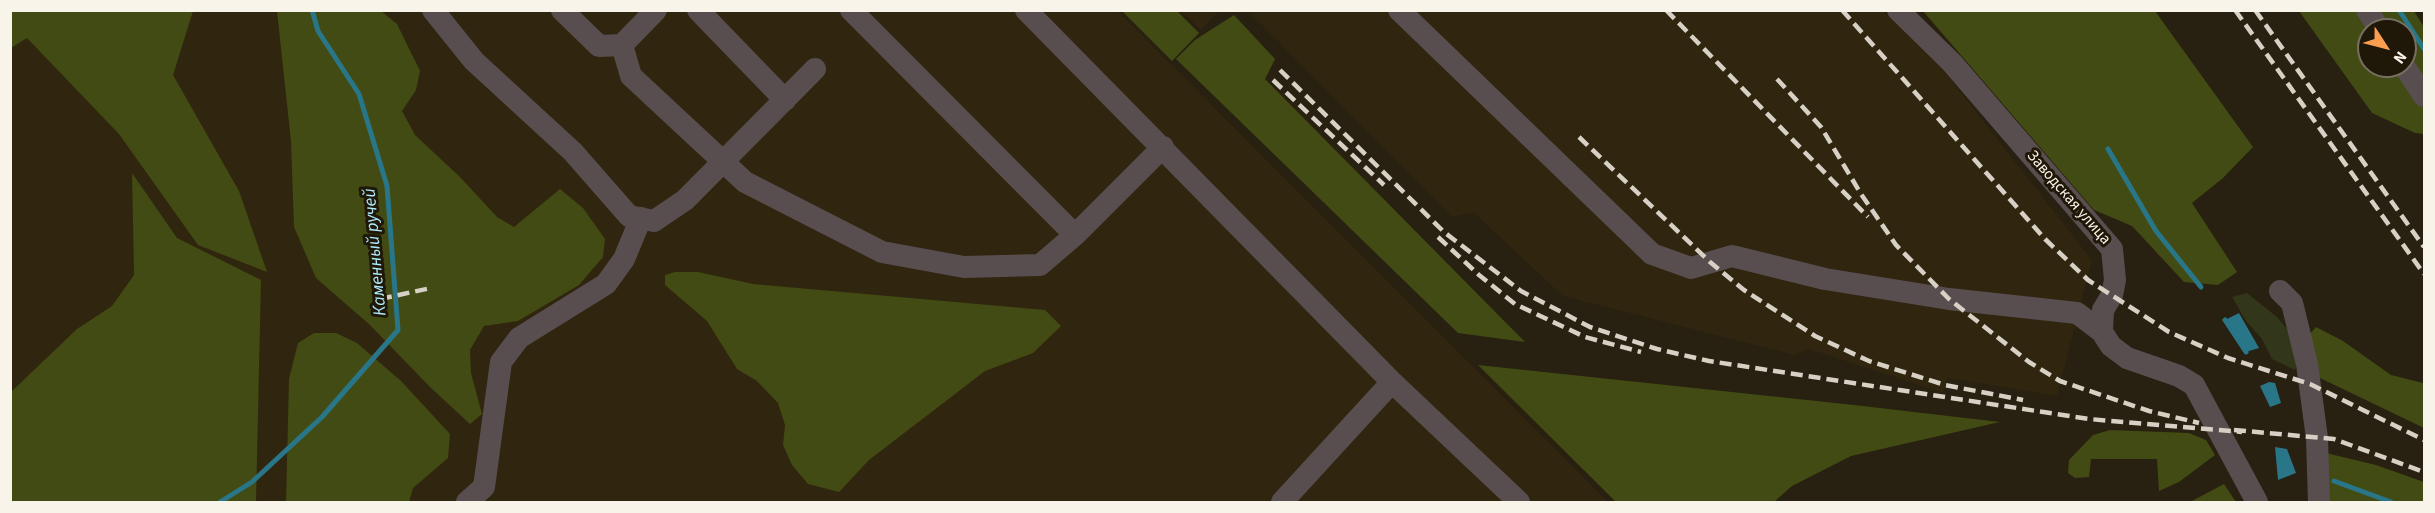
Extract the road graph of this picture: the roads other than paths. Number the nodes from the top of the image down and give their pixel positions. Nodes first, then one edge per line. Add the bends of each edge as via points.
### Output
1 (433, 10) edge
2 (562, 10) edge
3 (656, 10) edge
4 (698, 10) edge
5 (851, 10) edge
6 (1026, 10) edge
7 (1399, 10) edge
8 (1898, 10) edge
9 (622, 45) junction
10 (815, 69) dead end
11 (2412, 78) edge
12 (2424, 96) edge
13 (785, 100) junction
14 (1163, 147) junction
15 (723, 162) junction
16 (641, 218) junction
17 (1075, 235) junction
18 (2280, 291) dead end
19 (2102, 332) junction
20 (1392, 382) junction
21 (467, 502) edge
22 (1282, 502) edge
23 (1519, 502) edge
24 (2257, 502) edge
25 (2319, 502) edge

1 - 16 street via 474,61 573,152 629,216
2 - 9 street via 599,46
3 - 9 street
4 - 13 street
5 - 17 street
6 - 14 street
7 - 19 street via 1652,254 1691,268 1732,256 1825,279 1949,299 2077,313
8 - 19 street, Заводская улица via 1952,63 2112,249 2115,280 2103,310
9 - 15 street via 631,76
10 - 13 street
11 - 12 street
13 - 15 street
14 - 17 street
14 - 20 street
15 - 16 street via 685,200 654,221
15 - 17 street via 745,182 882,252 964,267 1040,265
16 - 21 street via 624,259 606,284 519,338 501,363 484,487
18 - 25 street via 2292,303 2307,364 2317,438
19 - 24 street via 2111,346 2127,358 2194,385
20 - 22 street
20 - 23 street

